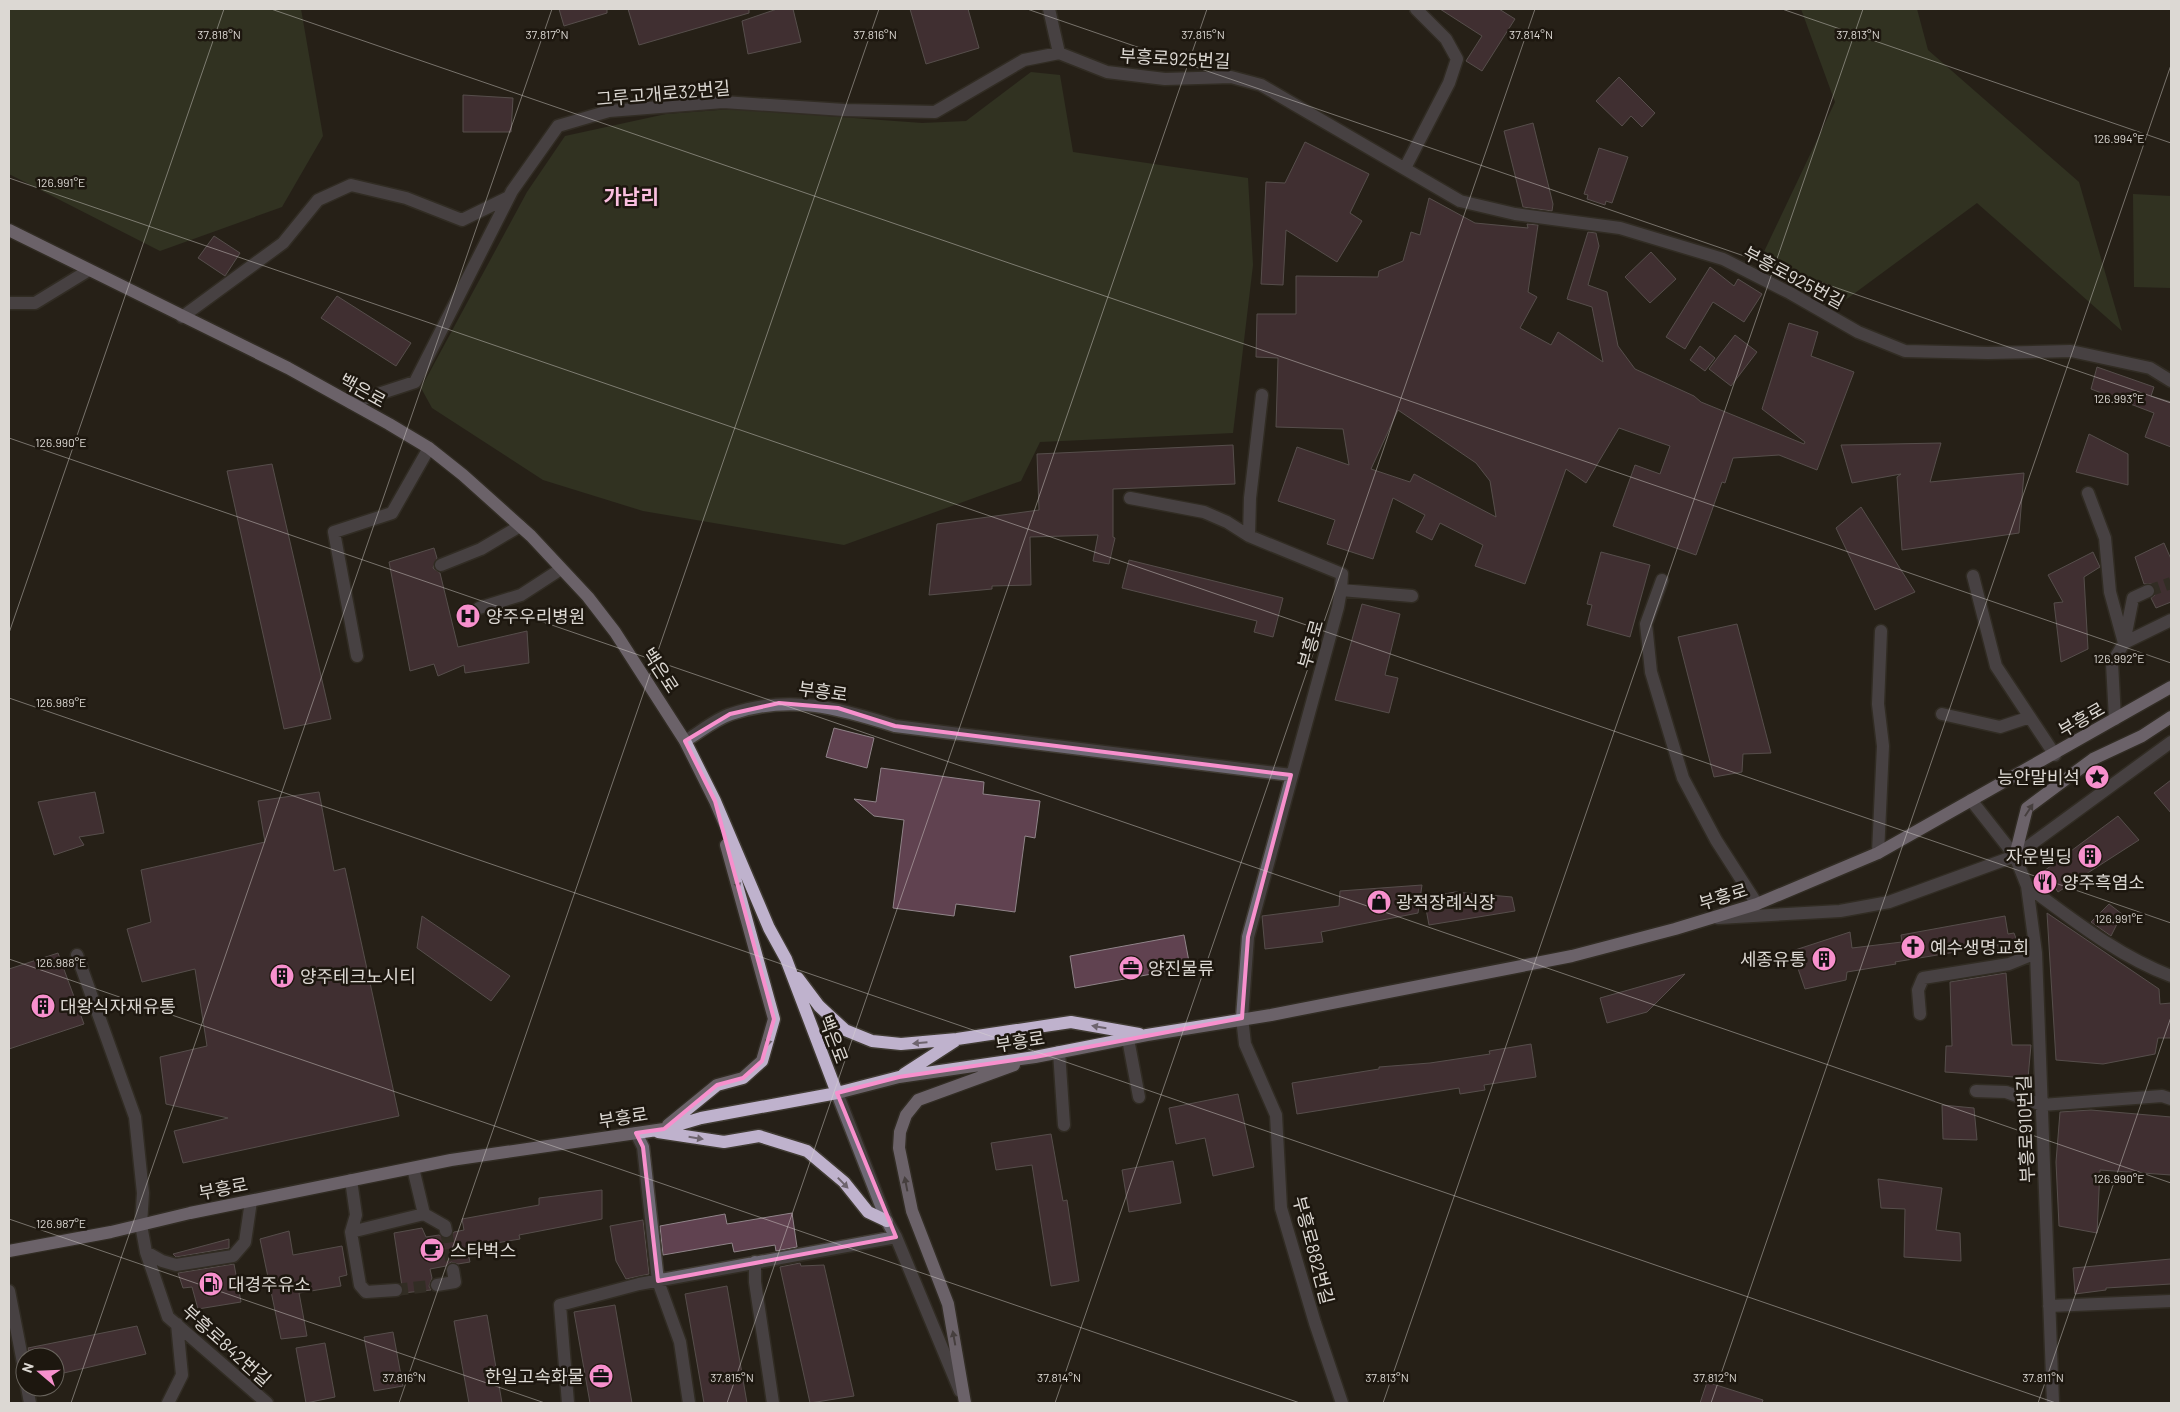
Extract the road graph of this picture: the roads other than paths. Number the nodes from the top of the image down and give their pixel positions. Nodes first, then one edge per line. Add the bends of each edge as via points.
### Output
1 (1049, 9) edge
2 (1416, 9) edge
3 (1059, 53) junction
4 (1405, 168) junction
5 (509, 197) junction
6 (9, 230) edge
7 (89, 270) junction
8 (9, 303) edge
9 (182, 316) junction
10 (2171, 381) edge
11 (1262, 395) dead end
12 (351, 403) junction
13 (429, 448) junction
14 (2088, 493) dead end
15 (1130, 498) dead end
16 (520, 526) junction
17 (1248, 536) junction
18 (441, 565) dead end
19 (561, 569) junction
20 (1973, 576) dead end
21 (1662, 580) dead end
22 (1341, 590) junction
23 (2148, 592) tunnel mouth
24 (1412, 596) dead end
25 (479, 608) dead end
26 (2171, 620) edge
27 (1881, 631) dead end
28 (2124, 643) junction
29 (357, 656) dead end
30 (2171, 687) edge
31 (1942, 714) dead end
32 (2030, 717) junction
33 (2171, 717) edge
34 (2115, 719) junction
35 (685, 741) junction
36 (2171, 742) edge
37 (2054, 754) junction
38 (1291, 775) junction
39 (1971, 800) junction
40 (715, 801) junction
41 (1878, 853) junction
42 (2015, 856) junction
43 (2027, 886) junction
44 (1757, 904) junction
45 (1707, 919) junction
46 (2036, 953) junction
47 (77, 955) dead end
48 (786, 959) junction
49 (2171, 976) edge
50 (1920, 1014) dead end
51 (1242, 1018) junction
52 (1146, 1035) junction
53 (957, 1039) junction
54 (1128, 1039) junction
55 (1059, 1052) junction
56 (1035, 1057) junction
57 (899, 1077) junction
58 (1976, 1091) dead end
59 (837, 1093) junction
60 (1139, 1098) dead end
61 (2171, 1099) edge
62 (2042, 1105) junction
63 (1064, 1125) dead end
64 (664, 1129) junction
65 (642, 1132) junction
66 (413, 1168) junction
67 (351, 1180) junction
68 (251, 1200) junction
69 (424, 1214) junction
70 (887, 1222) junction
71 (141, 1225) junction
72 (446, 1230) tunnel mouth
73 (352, 1232) junction
74 (896, 1237) junction
75 (9, 1251) edge
76 (146, 1252) junction
77 (754, 1262) junction
78 (453, 1270) dead end
79 (658, 1281) junction
80 (438, 1285) tunnel mouth
81 (396, 1290) tunnel mouth
82 (9, 1291) edge
83 (2171, 1302) edge
84 (2049, 1306) junction
85 (177, 1324) junction
86 (20, 1347) edge
87 (168, 1403) edge
88 (267, 1403) edge
89 (568, 1403) edge
90 (689, 1403) edge
91 (773, 1403) edge
92 (965, 1403) edge
93 (1342, 1403) edge
94 (2052, 1403) edge

1 - 3 street
2 - 4 street via 1446,38 1457,59 1449,83
3 - 4 street, 부흥로925번길 via 1107,72 1165,79 1231,77 1261,85
3 - 5 street, 그루고개로32번길 via 1024,60 935,112 723,102 609,111 558,126
4 - 10 street, 부흥로925번길 via 1460,201 1515,214 1620,228 1723,259 1858,332 1904,350 2071,351 2150,368
5 - 9 street via 462,220 406,198 351,185 318,200 283,243
5 - 12 street, 그루고개로32번길 via 415,382
6 - 7 main road, 백은로
7 - 8 street via 35,303
7 - 9 main road, 백은로
9 - 12 main road, 백은로
11 - 17 street
12 - 13 main road, 백은로
13 - 16 main road, 백은로
13 - 29 street via 392,513 334,532
14 - 28 street via 2105,538 2110,592
15 - 17 street via 1204,512
16 - 18 street via 482,549
16 - 19 main road, 백은로
17 - 22 street via 1342,574
19 - 25 street via 521,595
19 - 35 main road, 백은로 via 615,632
20 - 32 street via 1996,666
21 - 44 street via 1646,624 1652,672 1684,778 1716,840
22 - 24 street
22 - 38 street, 부흥로
23 - 28 street via 2132,598
26 - 28 street
27 - 41 street via 1878,704 1883,746
28 - 34 street via 2112,664
30 - 34 main road, 부흥로
31 - 32 street via 2000,726
32 - 37 street
42 -> 33 main road via 2027,808 2093,759 2142,736
34 - 37 main road, 부흥로
35 - 38 street, 부흥로 via 730,714 778,704 838,708 895,726
35 - 40 main road, 백은로
36 - 42 street
37 - 39 main road, 부흥로
38 - 51 street, 부흥로 via 1248,937
39 - 41 main road, 부흥로
39 - 42 street, 부흥로910번길
40 - 48 main road, 백은로 via 769,928
40 -> 64 main road via 774,1019 762,1061 743,1078 717,1084
41 - 44 main road, 부흥로
42 - 43 street, 부흥로910번길
42 - 45 street via 1890,902 1840,911
43 - 46 street, 부흥로910번길
43 - 49 street via 2104,940
44 - 45 main road, 부흥로
45 - 51 main road, 부흥로 via 1572,956
46 - 50 street via 2008,964 1923,978 1918,990
46 - 62 street, 부흥로910번길
47 - 71 street, 부흥로842번길 via 134,1117 143,1193
53 -> 48 main road via 901,1044 863,1039 845,1030 818,1006
48 - 59 main road, 백은로
51 - 52 main road, 부흥로
51 - 93 street, 부흥로882번길 via 1245,1044 1276,1115 1281,1208
52 -> 53 main road via 1071,1022
52 - 54 main road, 부흥로
53 - 57 main road
54 - 55 main road, 부흥로
54 - 60 street
55 - 56 main road, 부흥로
55 - 63 street
56 - 57 main road, 부흥로
92 -> 56 main road via 948,1304 912,1211 899,1148 900,1132 906,1115 918,1100
57 - 59 main road, 부흥로
58 - 62 street via 2006,1092
59 - 64 main road, 부흥로 via 701,1118
59 - 70 street, 백은로
61 - 62 street via 2162,1096
62 - 84 street, 부흥로910번길
64 - 65 main road, 부흥로
65 - 66 main road, 부흥로
65 -> 70 main road via 724,1142 759,1136 807,1150 844,1182 868,1212
65 - 79 street
66 - 67 main road, 부흥로
66 - 69 street
67 - 68 main road, 부흥로
67 - 73 street via 356,1215
68 - 71 main road, 부흥로
68 - 76 street via 245,1242 233,1256 176,1265
69 - 72 street via 445,1226
69 - 73 street
70 - 74 street, 백은로
71 - 75 main road, 부흥로
71 - 76 street, 부흥로842번길
73 - 81 street via 360,1285 366,1292
74 - 77 street
74 - 92 street, 백은로
76 - 85 street, 부흥로842번길 via 168,1317
77 - 79 street
77 - 91 street
78 - 80 street via 455,1282
79 - 89 street via 560,1305
79 - 90 street via 680,1342
82 - 86 street
83 - 84 street
84 - 94 street, 부흥로910번길
85 - 87 street via 182,1375
85 - 88 street, 부흥로842번길

